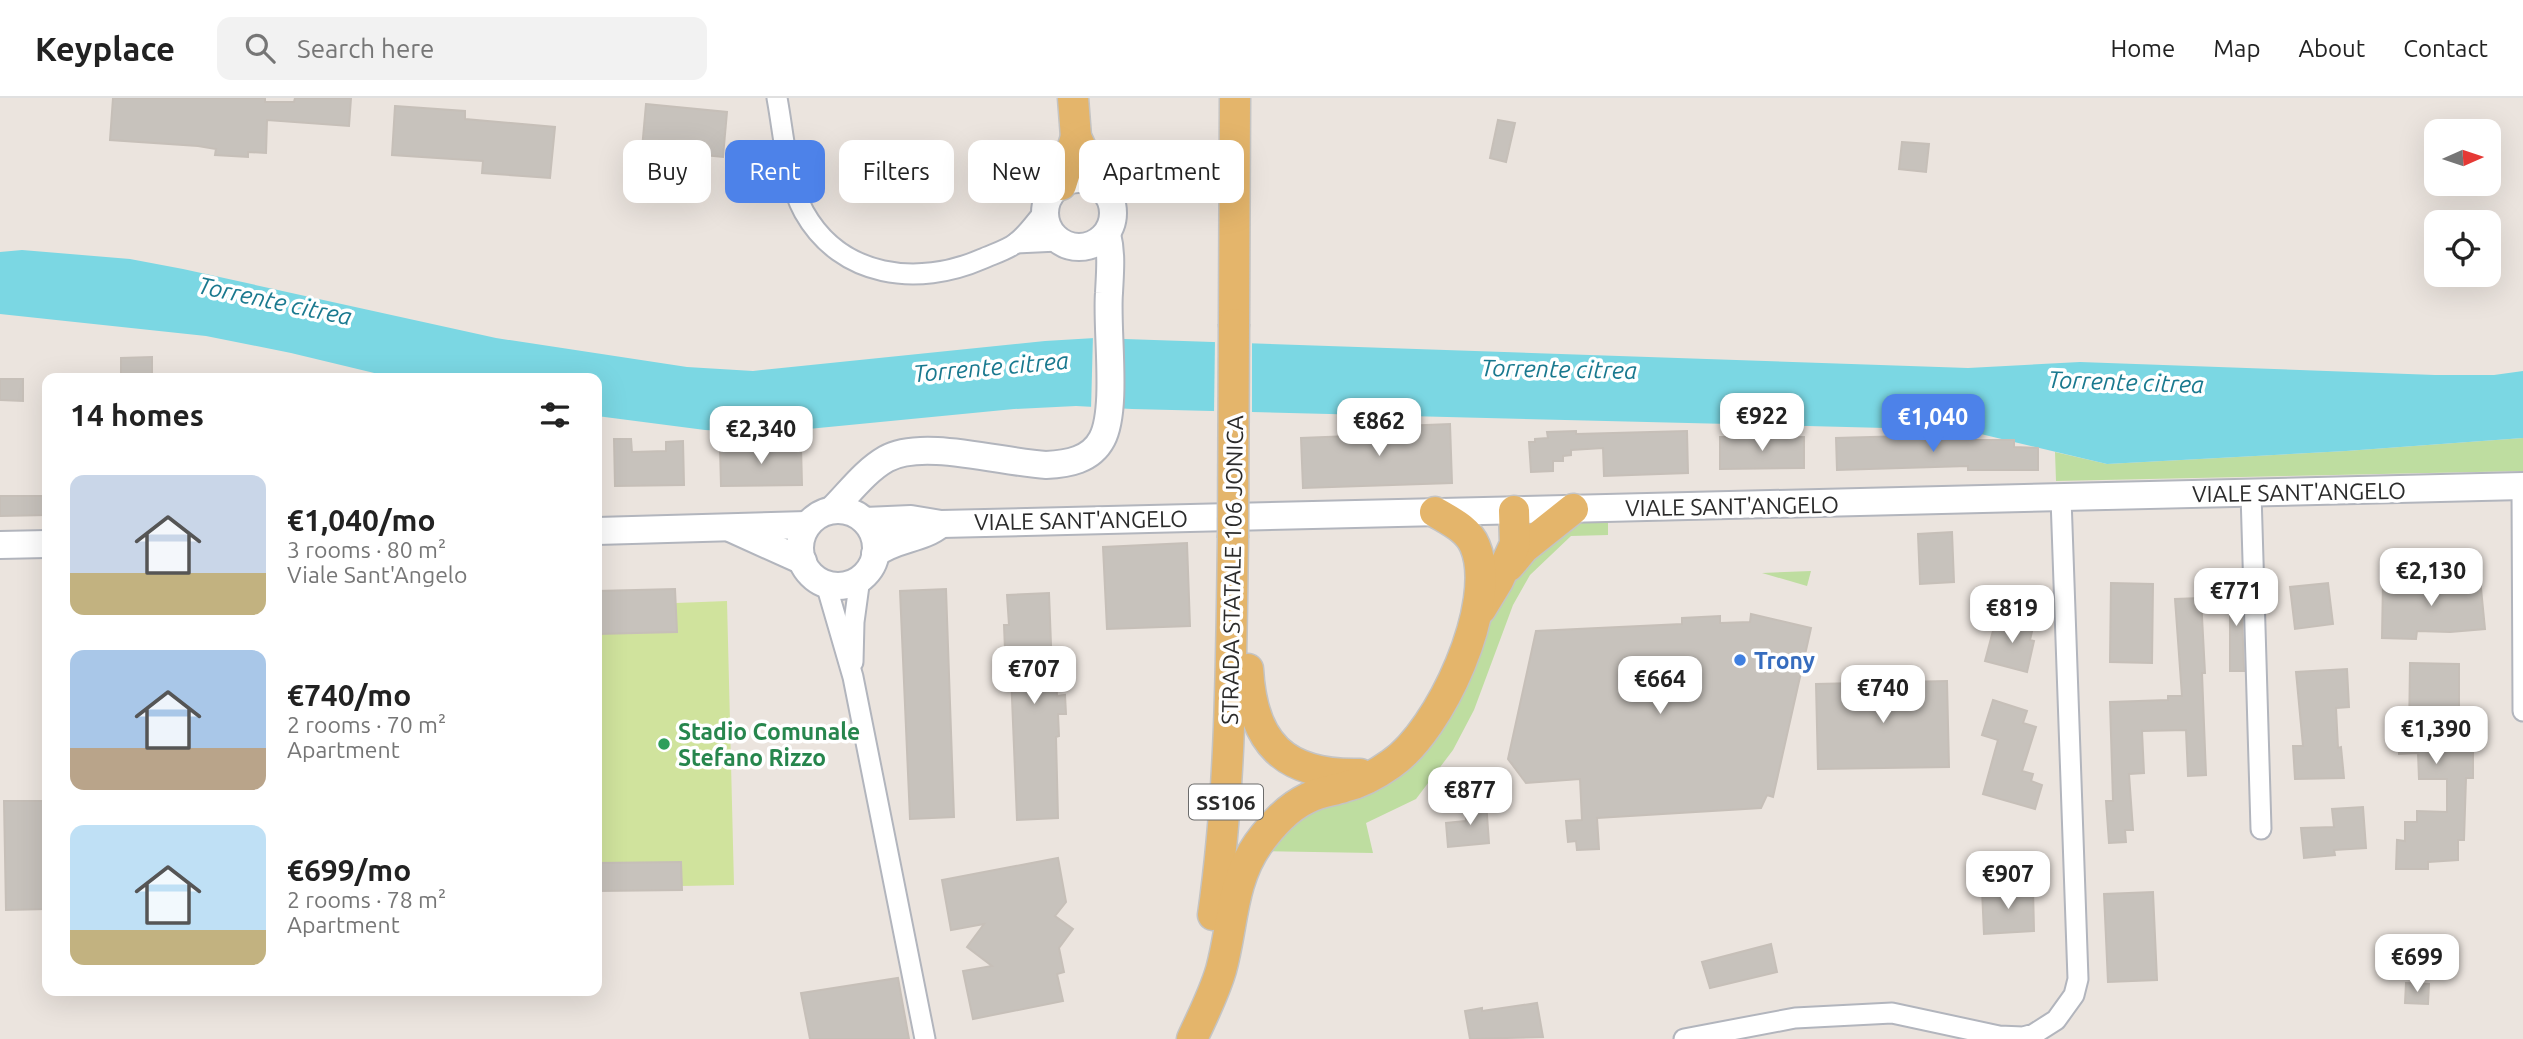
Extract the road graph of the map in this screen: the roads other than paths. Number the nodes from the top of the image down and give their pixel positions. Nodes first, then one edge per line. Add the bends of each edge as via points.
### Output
1 (777, 98) edge
2 (1073, 98) edge
3 (1220, 98) edge
4 (1235, 98) edge
5 (1076, 136) junction
6 (1079, 143) edge
7 (1065, 172) edge
8 (1047, 203) edge
9 (1112, 203) edge
10 (1045, 211) junction
11 (1234, 216) junction
12 (1107, 234) junction
13 (1016, 243) junction
14 (1065, 244) junction
15 (1108, 295) junction
16 (876, 465) junction
17 (2522, 486) edge
18 (2251, 493) junction
19 (2061, 498) junction
20 (1573, 509) junction
21 (832, 510) junction
22 (1510, 511) junction
23 (1436, 512) junction
24 (864, 520) junction
25 (941, 524) junction
26 (807, 525) junction
27 (730, 528) junction
28 (602, 531) edge
29 (42, 544) edge
30 (0, 545) edge
31 (1233, 550) junction
32 (875, 554) junction
33 (803, 561) junction
34 (860, 578) junction
35 (1487, 579) junction
36 (826, 584) junction
37 (853, 677) junction
38 (2523, 711) edge
39 (1370, 776) junction
40 (2261, 829) dead end
41 (925, 1039) edge
42 (1191, 1039) edge
43 (1684, 1039) edge

1 - 13 street via 797,198 820,235 839,253 884,273 912,275 966,266
2 - 5 main road
3 - 11 main road via 1220,184
4 - 11 main road, STRADA STATALE 106 JONICA / SS106
5 - 6 main road
5 - 7 main road
8 - 10 main road
9 - 12 main road
10 - 13 street
10 - 14 main road via 1046,223
11 - 31 main road, STRADA STATALE 106 JONICA / SS106, bridge
12 - 14 main road via 1092,246
12 - 15 main road
13 - 14 street
14 - 15 main road via 1093,269
15 - 16 main road via 1108,416 1102,439 1093,451 1064,464 1034,464 913,450
16 - 21 main road
16 - 24 main road
17 - 18 main road, VIALE SANT'ANGELO
17 - 38 street
18 - 19 main road, VIALE SANT'ANGELO
18 - 40 street
19 - 20 main road, VIALE SANT'ANGELO
19 - 43 street via 2078,979 2066,1008 2034,1034 2011,1038 1892,1013 1795,1018
20 - 22 main road, VIALE SANT'ANGELO
20 - 35 main road
21 - 24 main road
21 - 26 main road
22 - 23 main road, VIALE SANT'ANGELO
22 - 35 main road via 1515,544
23 - 25 main road, VIALE SANT'ANGELO
23 - 35 main road via 1469,536
24 - 25 main road, VIALE SANT'ANGELO
24 - 32 main road via 872,531
25 - 32 main road, VIALE SANT'ANGELO via 884,546
26 - 27 main road
26 - 33 main road via 800,549
27 - 28 main road
27 - 33 main road
29 - 30 main road
31 - 39 main road via 1244,592 1250,700 1261,730 1278,751 1307,769
31 - 42 main road, STRADA STATALE 106 JONICA / SS106 via 1224,827 1210,940
32 - 34 main road
33 - 36 main road via 808,571
34 - 36 main road via 850,584
34 - 37 street
35 - 39 main road via 1460,663 1430,721 1411,747
36 - 37 street
37 - 41 street
39 - 42 main road via 1291,807 1256,847 1238,886 1220,972

